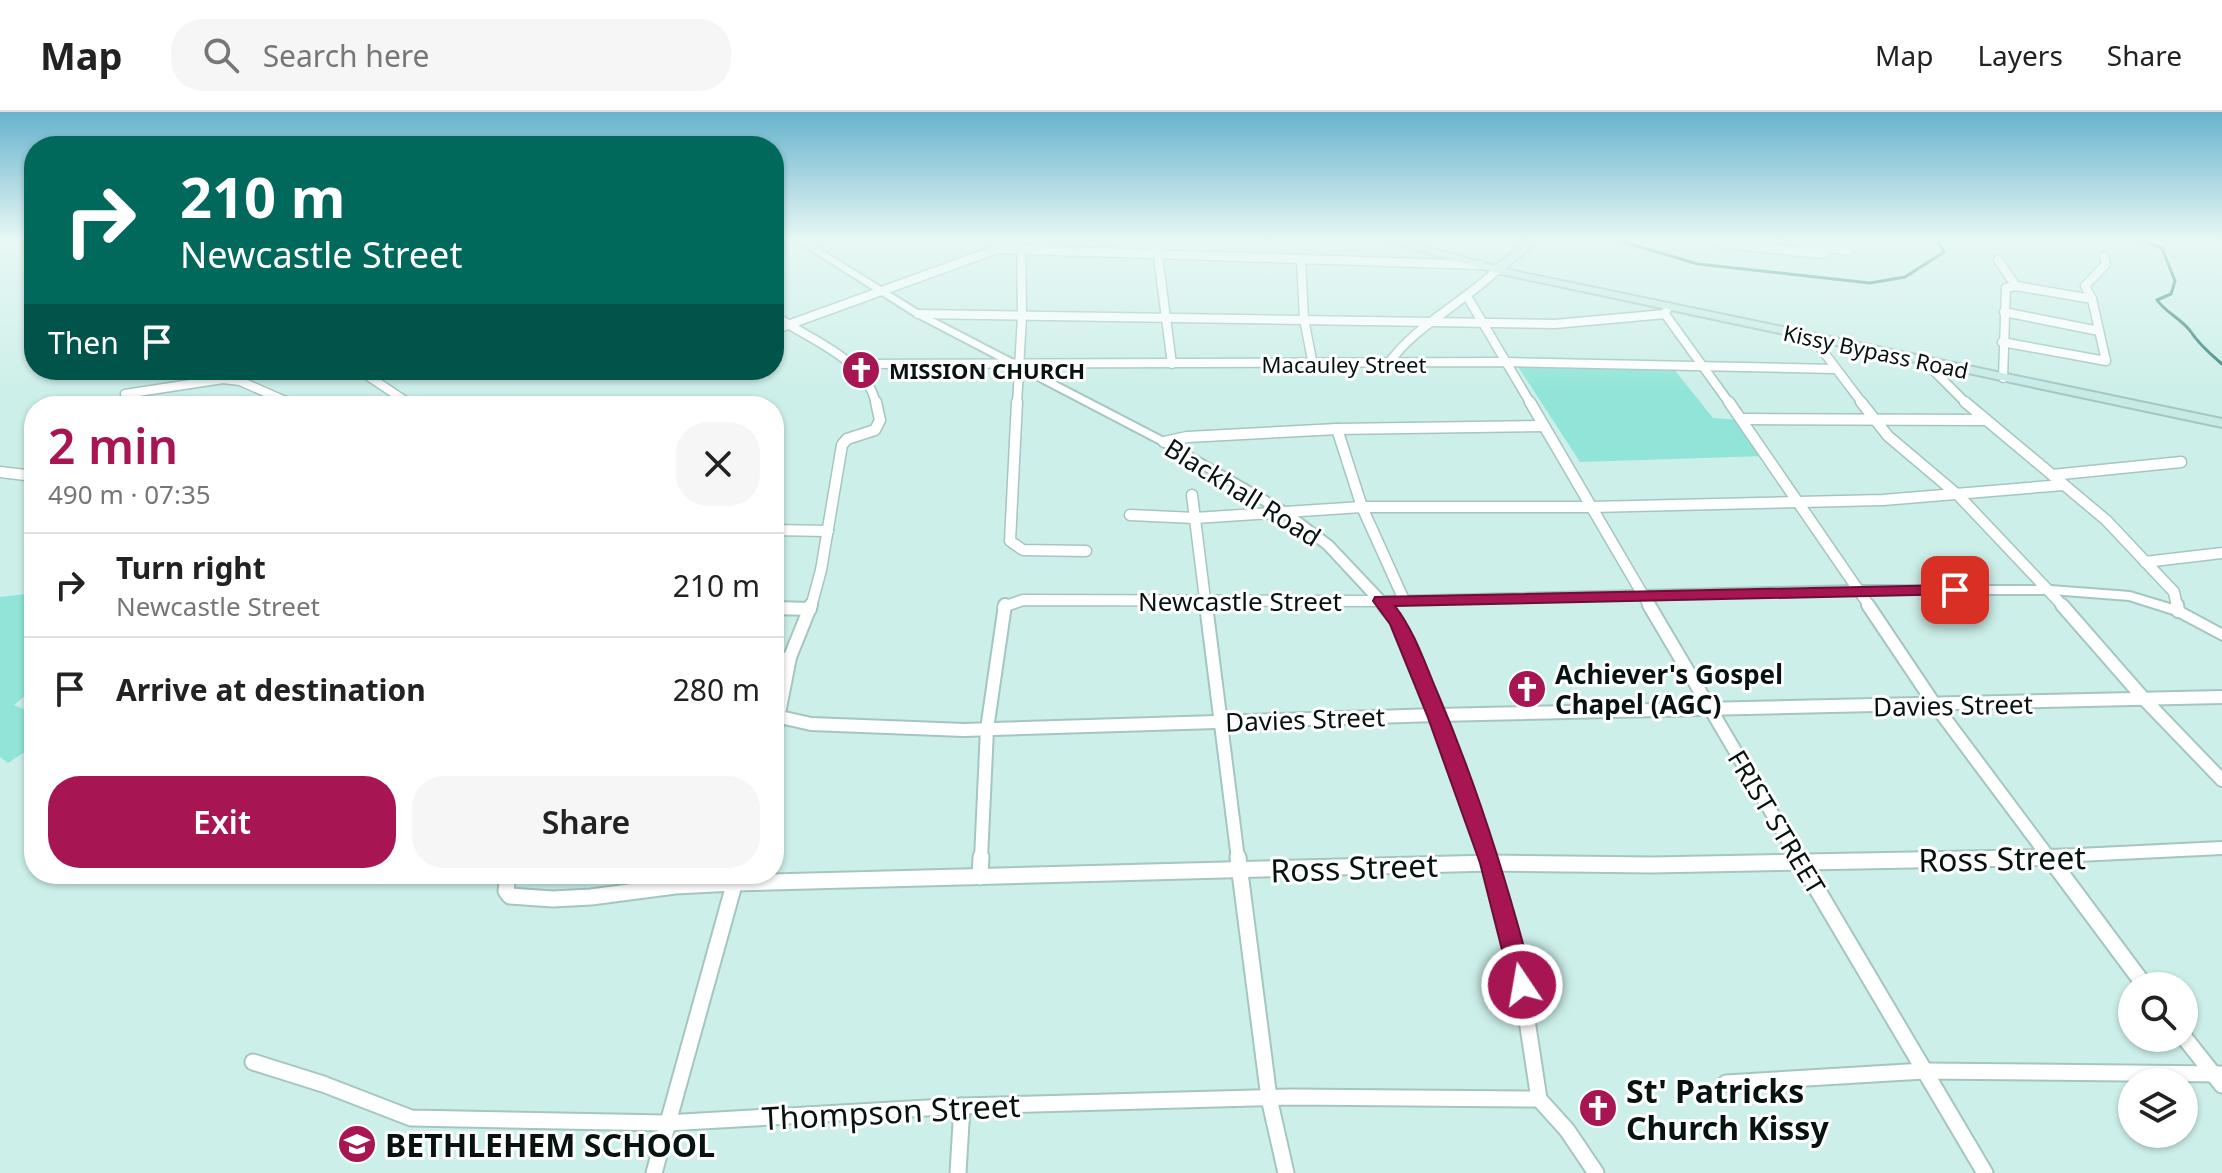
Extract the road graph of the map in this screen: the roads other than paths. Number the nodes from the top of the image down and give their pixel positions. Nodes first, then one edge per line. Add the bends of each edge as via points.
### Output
1 (881, 291) joint
2 (1021, 291) edge
3 (1162, 291) edge
4 (1303, 291) edge
5 (1476, 291) edge
6 (1584, 291) edge
7 (2006, 291) edge
8 (2042, 291) edge
9 (2087, 291) edge
10 (1468, 298) junction
11 (2092, 299) junction
12 (1667, 310) junction
13 (2004, 312) junction
14 (1022, 313) junction
15 (918, 314) junction
16 (1166, 317) junction
17 (1304, 319) junction
18 (1427, 321) junction
19 (1483, 322) junction
20 (786, 325) joint
21 (2099, 331) junction
22 (1813, 338) junction
23 (2002, 342) junction
24 (1923, 360) junction
25 (1506, 362) junction
26 (854, 364) junction
27 (1019, 364) junction
28 (1172, 364) junction
29 (1388, 364) junction
30 (1313, 365) junction
31 (1704, 365) junction
32 (1834, 369) junction
33 (2003, 378) junction
34 (204, 380) edge
35 (225, 380) edge
36 (374, 380) edge
37 (125, 394) dead end
38 (273, 396) edge
39 (397, 396) edge
40 (1742, 419) junction
41 (1874, 420) junction
42 (1983, 420) junction
43 (2222, 423) edge
44 (1543, 426) junction
45 (1337, 429) junction
46 (1164, 442) junction
47 (2181, 462) dead end
48 (0, 472) edge
49 (24, 475) edge
50 (2052, 475) junction
51 (2063, 485) junction
52 (1192, 495) dead end
53 (1959, 496) junction
54 (1799, 500) junction
55 (1362, 507) junction
56 (1592, 507) junction
57 (1284, 512) junction
58 (1130, 515) dead end
59 (1195, 518) junction
60 (784, 530) edge
61 (828, 531) junction
62 (1086, 551) dead end
63 (2222, 553) edge
64 (2145, 562) junction
65 (1859, 590) junction
66 (2051, 590) junction
67 (1642, 595) junction
68 (1404, 600) junction
69 (1205, 601) junction
70 (1381, 601) junction
71 (784, 608) edge
72 (810, 609) junction
73 (2178, 611) junction
74 (2222, 635) edge
75 (790, 657) junction
76 (784, 660) edge
77 (784, 693) edge
78 (2222, 697) edge
79 (2145, 700) junction
80 (1935, 705) junction
81 (1709, 710) junction
82 (1437, 715) junction
83 (784, 718) edge
84 (1223, 721) junction
85 (987, 729) junction
86 (2222, 780) edge
87 (2222, 848) edge
88 (2050, 858) junction
89 (1802, 862) junction
90 (1491, 863) junction
91 (1239, 870) junction
92 (980, 877) junction
93 (784, 879) edge
94 (507, 884) edge
95 (692, 884) edge
96 (735, 884) edge
97 (2135, 972) edge
98 (2197, 1052) edge
99 (253, 1062) dead end
100 (1924, 1071) junction
101 (2219, 1078) edge
102 (1726, 1083) dead end
103 (1269, 1098) junction
104 (1539, 1099) junction
105 (962, 1106) junction
106 (666, 1123) junction
107 (654, 1173) edge
108 (958, 1173) edge
109 (1286, 1173) edge
110 (1596, 1173) edge
111 (1985, 1173) edge

1 - 15 street, Blackhall Road
1 - 20 street
2 - 14 street
3 - 16 street
4 - 17 street
5 - 10 street
6 - 12 main road, Kissy Bypass Road
7 - 13 street
8 - 11 street
9 - 11 street
10 - 18 street
10 - 19 street, FRIST STREET
11 - 21 street
12 - 19 street via 1574,323
12 - 22 main road, Kissy Bypass Road
12 - 31 street
13 - 21 street
13 - 23 street
14 - 15 street
14 - 16 street
14 - 27 street
15 - 27 street, Blackhall Road
16 - 17 street
16 - 28 street
17 - 18 street
17 - 30 street
18 - 19 street
18 - 29 street
19 - 25 street, FRIST STREET
20 - 26 street
21 - 23 street via 2107,357 2103,361
22 - 24 main road, Kissy Bypass Road
22 - 32 street
23 - 33 street
24 - 33 main road, Kissy Bypass Road
24 - 42 street
25 - 29 street, Macauley Street
25 - 31 street, Macauley Street
25 - 44 street, FRIST STREET
26 - 27 street, Macauley Street
26 - 61 street via 873,393 880,420 875,430 842,445
27 - 28 street, Macauley Street
27 - 46 street, Blackhall Road
27 - 62 street via 1010,541 1023,550
28 - 30 street, Macauley Street
29 - 30 street, Macauley Street
31 - 32 street, Macauley Street
31 - 40 street
32 - 41 street
33 - 43 main road, Kissy Bypass Road
34 - 37 street
35 - 38 street
36 - 39 street
40 - 41 street
40 - 54 street
41 - 42 street
41 - 53 street
42 - 50 street
44 - 45 street
44 - 56 street, FRIST STREET
45 - 46 street
45 - 55 street
46 - 57 street, Blackhall Road
47 - 50 street
48 - 49 street
50 - 51 street
51 - 53 street
51 - 64 street
52 - 59 street
53 - 54 street
53 - 66 street
54 - 56 street
54 - 65 street
55 - 56 street
55 - 57 street
55 - 68 street
56 - 67 street, FRIST STREET
57 - 59 street
57 - 70 street, Blackhall Road via 1328,545
58 - 59 street
59 - 69 street
60 - 61 street
61 - 72 street
63 - 64 street
64 - 73 street via 2174,592
65 - 66 street, Newcastle Street
65 - 67 street, Newcastle Street
65 - 80 street
66 - 73 street, Newcastle Street via 2130,596
66 - 79 street
67 - 68 street, Newcastle Street
67 - 81 street, FRIST STREET
68 - 70 street, Newcastle Street
69 - 70 street, Newcastle Street
69 - 84 street
69 - 85 street, Newcastle Street via 1023,600 1003,605
70 - 82 street, Blackhall Road via 1398,623
71 - 72 street
72 - 75 street
73 - 74 street, Newcastle Street
75 - 76 street
75 - 77 street
78 - 79 street, Davies Street
79 - 80 street, Davies Street
79 - 86 street
80 - 81 street, Davies Street
80 - 88 street
81 - 82 street, Davies Street
81 - 89 street, FRIST STREET
82 - 84 street, Davies Street
82 - 90 street, Blackhall Road
83 - 85 street, Davies Street via 811,724
84 - 85 street, Davies Street
84 - 91 street
85 - 92 street, Newcastle Street
87 - 88 street, Ross Street
88 - 89 street, Ross Street
88 - 97 street
89 - 90 street, Ross Street
89 - 100 street, FRIST STREET
90 - 91 street, Ross Street
90 - 104 street, Blackhall Road via 1518,961
91 - 92 street, Ross Street
91 - 103 street
92 - 93 street, Ross Street
94 - 95 street, Ross Street via 506,891 517,898 591,897
96 - 106 street
98 - 101 street
99 - 106 street, Thompson Street via 411,1118
100 - 101 street
100 - 102 street
100 - 111 street, FRIST STREET
103 - 104 street, Thompson Street
103 - 105 street, Thompson Street
103 - 109 street
104 - 110 street
105 - 106 street, Thompson Street
105 - 108 street
106 - 107 street

